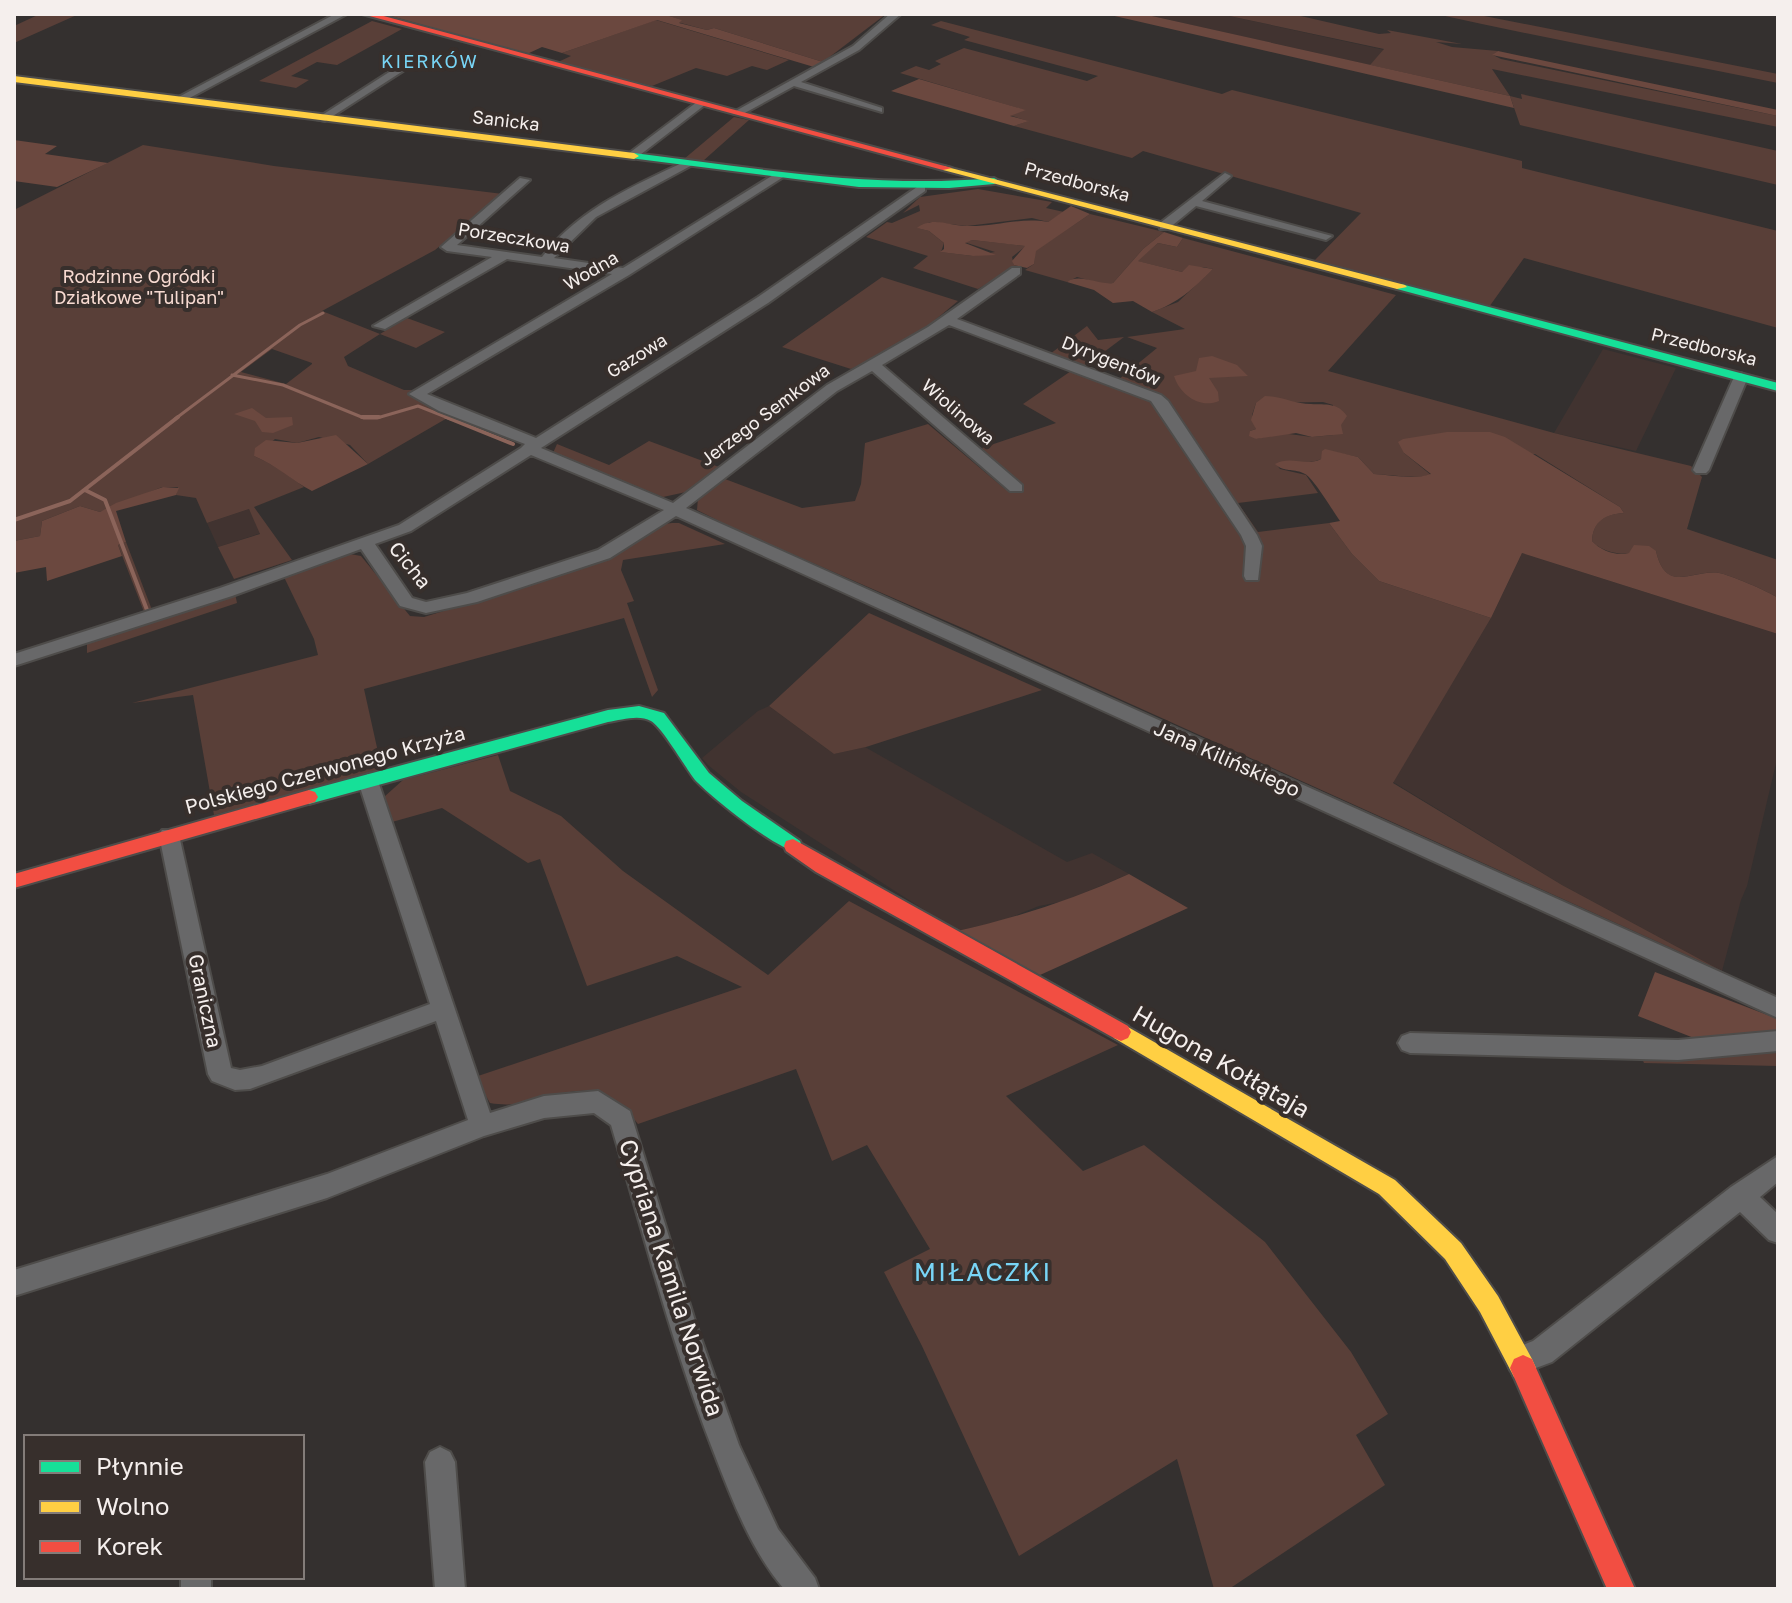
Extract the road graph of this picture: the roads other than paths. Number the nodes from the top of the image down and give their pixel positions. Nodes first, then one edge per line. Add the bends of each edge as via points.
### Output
1 (342, 14) edge
2 (896, 14) edge
3 (377, 15) edge
4 (398, 71) dead end
5 (14, 79) edge
6 (794, 83) junction
7 (178, 100) junction
8 (701, 104) junction
9 (878, 110) dead end
10 (737, 113) junction
11 (321, 119) junction
12 (632, 156) junction
13 (690, 163) junction
14 (782, 174) junction
15 (1225, 176) dead end
16 (524, 180) dead end
17 (994, 181) junction
18 (921, 189) junction
19 (1194, 202) junction
20 (1164, 226) junction
21 (1326, 236) dead end
22 (503, 256) junction
23 (545, 261) junction
24 (1016, 271) dead end
25 (625, 272) junction
26 (948, 320) junction
27 (380, 326) dead end
28 (874, 365) junction
29 (1741, 377) junction
30 (1778, 387) edge
31 (532, 445) junction
32 (1701, 470) dead end
33 (1016, 488) dead end
34 (675, 509) junction
35 (366, 544) junction
36 (1252, 576) dead end
37 (14, 660) edge
38 (650, 713) joint
39 (368, 781) junction
40 (169, 835) junction
41 (14, 881) edge
42 (445, 1008) junction
43 (1778, 1008) edge
44 (1778, 1041) edge
45 (1410, 1043) dead end
46 (482, 1126) junction
47 (1778, 1167) edge
48 (1740, 1195) junction
49 (1778, 1231) edge
50 (14, 1283) edge
51 (1520, 1360) junction
52 (440, 1462) dead end
53 (450, 1589) edge
54 (804, 1589) edge
55 (1621, 1589) edge

1 - 7 street
2 - 6 street via 856,48
3 - 8 street, Przedborska
4 - 11 street
5 - 7 street, Sanicka
6 - 9 street
6 - 10 street
7 - 11 street, Sanicka
8 - 10 street, Przedborska
8 - 12 street
10 - 17 street, Przedborska
11 - 12 street, Sanicka
12 - 13 street, Sanicka
13 - 14 street, Sanicka
13 - 23 street via 583,220
14 - 18 street, Sanicka
14 - 25 street, Wodna
15 - 19 street
16 - 22 street, Porzeczkowa via 447,247
17 - 18 street, Sanicka
17 - 20 street, Przedborska
18 - 31 street, Gazowa via 763,300
19 - 20 street
19 - 21 street
20 - 29 street, Przedborska
22 - 23 street, Porzeczkowa
22 - 27 street
23 - 25 street, Porzeczkowa
24 - 26 street, Jerzego Semkowa
25 - 31 street, Wodna via 416,394
26 - 28 street, Jerzego Semkowa
26 - 36 street, Dyrygentów via 1156,398 1249,535 1254,546
28 - 33 street, Wiolinowa
28 - 34 street, Jerzego Semkowa via 832,388
29 - 30 street, Przedborska
29 - 32 street
31 - 34 street
31 - 35 street, Gazowa via 409,525
34 - 35 street, Cicha via 604,554 436,607 417,608 406,602
34 - 43 street, Jana Kilińskiego
35 - 37 street, Cicha
38 - 39 street, Polskiego Czerwonego Krzyża via 608,716
38 - 51 street, Hugona Kołłątaja via 703,777 823,867 1131,1037 1387,1187 1453,1251
39 - 40 street, Polskiego Czerwonego Krzyża
39 - 42 street
40 - 41 street, Polskiego Czerwonego Krzyża
40 - 42 street, Graniczna via 220,1074 227,1079 239,1082 262,1076
42 - 46 street
44 - 45 street via 1678,1050
46 - 50 street, Cypriana Kamila Norwida via 327,1186
46 - 54 street, Cypriana Kamila Norwida via 544,1107 598,1102 621,1119 701,1384 747,1501 785,1568
47 - 48 street
48 - 49 street
48 - 51 street via 1542,1352
51 - 55 street, Hugona Kołłątaja
52 - 53 street

